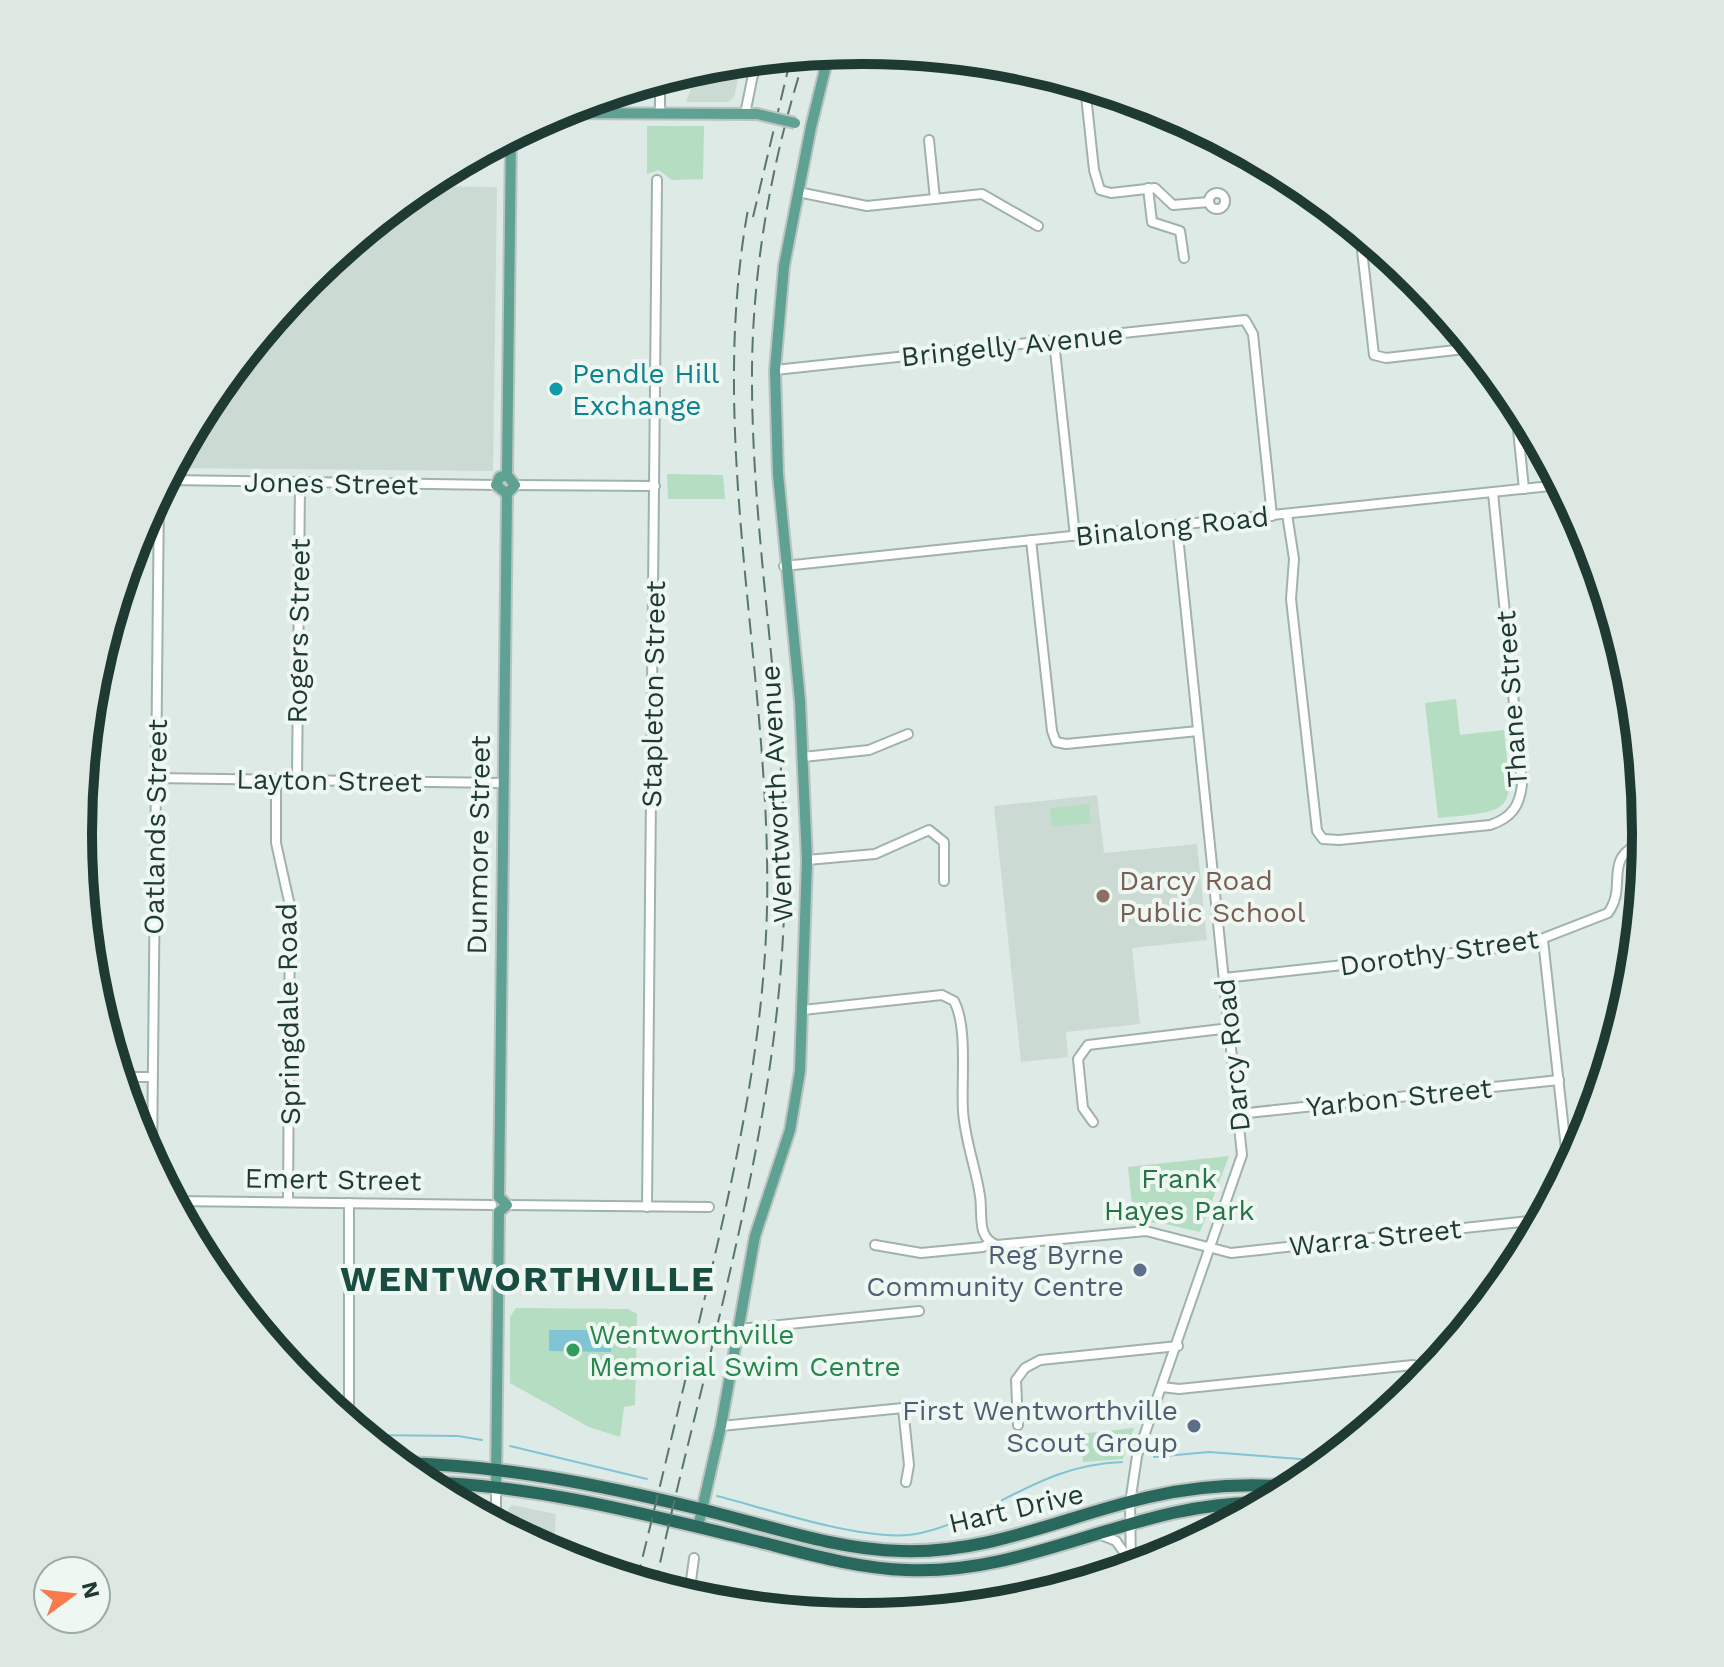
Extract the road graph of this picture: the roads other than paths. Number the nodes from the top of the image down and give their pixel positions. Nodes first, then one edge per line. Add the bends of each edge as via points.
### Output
1 (826, 65) edge
2 (753, 72) edge
3 (660, 91) edge
4 (1087, 98) edge
5 (593, 113) edge
6 (660, 114) junction
7 (745, 114) junction
8 (811, 127) junction
9 (929, 140) dead end
10 (511, 149) edge
11 (657, 180) dead end
12 (1148, 188) junction
13 (798, 192) junction
14 (935, 199) junction
15 (1209, 202) dead end
16 (1038, 226) dead end
17 (1362, 249) edge
18 (1184, 258) dead end
19 (1054, 341) junction
20 (1460, 350) edge
21 (775, 370) junction
22 (1518, 433) edge
23 (507, 475) junction
24 (179, 480) edge
25 (300, 483) junction
26 (496, 485) junction
27 (515, 485) junction
28 (655, 486) junction
29 (1548, 486) edge
30 (1524, 489) junction
31 (1493, 493) junction
32 (507, 494) junction
33 (1287, 514) junction
34 (1272, 516) junction
35 (159, 522) edge
36 (1177, 526) junction
37 (1075, 536) junction
38 (1031, 540) junction
39 (784, 566) junction
40 (1198, 731) junction
41 (908, 734) dead end
42 (803, 757) junction
43 (155, 778) junction
44 (276, 779) junction
45 (297, 779) junction
46 (503, 783) junction
47 (1632, 846) edge
48 (807, 860) junction
49 (944, 881) dead end
50 (1543, 940) junction
51 (1224, 978) junction
52 (803, 1010) junction
53 (1230, 1028) junction
54 (132, 1077) edge
55 (152, 1077) junction
56 (1559, 1080) junction
57 (1238, 1114) junction
58 (1093, 1122) dead end
59 (152, 1130) edge
60 (1566, 1144) edge
61 (187, 1201) edge
62 (288, 1202) junction
63 (349, 1203) junction
64 (499, 1205) junction
65 (647, 1207) junction
66 (709, 1207) dead end
67 (1526, 1221) edge
68 (990, 1243) junction
69 (875, 1245) dead end
70 (1211, 1250) junction
71 (919, 1311) dead end
72 (739, 1329) junction
73 (1178, 1346) junction
74 (1417, 1366) edge
75 (1162, 1387) junction
76 (349, 1406) edge
77 (1018, 1425) dead end
78 (721, 1426) junction
79 (422, 1464) edge
80 (497, 1468) junction
81 (906, 1482) dead end
82 (452, 1484) edge
83 (1268, 1487) edge
84 (496, 1488) junction
85 (1130, 1503) junction
86 (1240, 1504) edge
87 (702, 1509) junction
88 (496, 1510) edge
89 (1131, 1521) junction
90 (698, 1527) junction
91 (1091, 1533) junction
92 (1131, 1554) edge
93 (1127, 1555) edge
94 (694, 1558) dead end
95 (691, 1583) edge

1 - 8 main road, Wentworth Avenue
2 - 7 street
3 - 6 street
4 - 12 street via 1098,188 1105,193
5 - 6 main road
6 - 7 main road
7 - 8 main road, bridge
8 - 13 main road, Wentworth Avenue
9 - 14 street
10 - 23 main road
11 - 28 street, Stapleton Street
12 - 15 street via 1158,188 1173,205
12 - 18 street via 1152,222 1180,231
13 - 14 street via 867,206
13 - 21 main road, Wentworth Avenue via 784,266
14 - 16 street via 985,195
17 - 20 street via 1374,355
19 - 21 street, Bringelly Avenue
19 - 34 street, Bringelly Avenue via 1236,319 1248,322
19 - 37 street
21 - 39 main road, Wentworth Avenue
22 - 30 street
23 - 26 main road
23 - 27 main road
24 - 25 street, Jones Street
25 - 26 street, Jones Street
25 - 45 street, Rogers Street
26 - 32 main road
27 - 28 street
27 - 32 main road
28 - 65 street, Stapleton Street
29 - 30 street, Binalong Road
30 - 31 street, Binalong Road
31 - 33 street, Binalong Road
31 - 33 street, Thane Street via 1522,784 1517,807 1490,825 1339,840 1323,839 1317,831 1291,599 1294,559
32 - 46 main road, Dunmore Street
33 - 34 street, Binalong Road
34 - 36 street, Binalong Road
35 - 43 street, Oatlands Street
36 - 37 street, Binalong Road
36 - 40 street, Darcy Road
37 - 38 street, Binalong Road
38 - 39 street, Binalong Road
38 - 40 street via 1056,742
39 - 42 main road, Wentworth Avenue
40 - 51 street, Darcy Road
41 - 42 street via 869,750
42 - 48 main road, Wentworth Avenue
43 - 44 street, Layton Street
43 - 55 street, Oatlands Street
44 - 45 street, Layton Street
44 - 62 street, Springdale Road via 276,843 290,906
45 - 46 street, Layton Street
46 - 64 main road, Dunmore Street
47 - 50 street, Dorothy Street via 1620,857 1608,913
48 - 49 street via 875,854 929,830 944,842
48 - 52 main road, Wentworth Avenue
50 - 51 street, Dorothy Street
50 - 56 street
51 - 53 street, Darcy Road
52 - 68 street via 942,995 954,1001 966,1136 983,1231
52 - 72 main road, Wentworth Avenue via 795,1107 755,1236
53 - 57 street, Darcy Road
53 - 58 street via 1088,1045 1078,1059 1083,1108
54 - 55 street
55 - 59 street, Oatlands Street
56 - 57 street, Yarbon Street
56 - 60 street
57 - 70 street, Darcy Road via 1242,1160
61 - 62 street, Emert Street
62 - 63 street, Emert Street
63 - 64 street, Emert Street
63 - 76 street
64 - 65 street, Emert Street
64 - 80 main road, Dunmore Street
65 - 66 street, Emert Street
67 - 70 street, Warra Street via 1231,1253
68 - 69 street, Warra Street via 921,1253
68 - 70 street, Warra Street via 1146,1231
70 - 73 street, Darcy Road
71 - 72 street
72 - 78 main road, Wentworth Avenue
73 - 75 street, Darcy Road
73 - 77 street via 1034,1362 1016,1380
74 - 75 street
75 - 85 street, Darcy Road via 1137,1456
78 - 81 street via 903,1408
78 - 87 main road, Wentworth Avenue
79 - 80 highway
80 - 84 main road, Dunmore Street
80 - 87 highway, Hart Drive
82 - 84 highway
83 - 85 highway, Hart Drive via 1212,1487
84 - 88 street, Dunmore Street
84 - 90 highway, Hart Drive
85 - 87 highway, Hart Drive via 980,1546 928,1551 872,1548
85 - 89 street, Darcy Road
86 - 89 highway, Hart Drive
87 - 90 main road, Wentworth Avenue
89 - 91 highway, Hart Drive
89 - 92 street, Darcy Road
90 - 91 highway, Hart Drive via 907,1571 998,1562
91 - 93 street via 1116,1541
94 - 95 street

